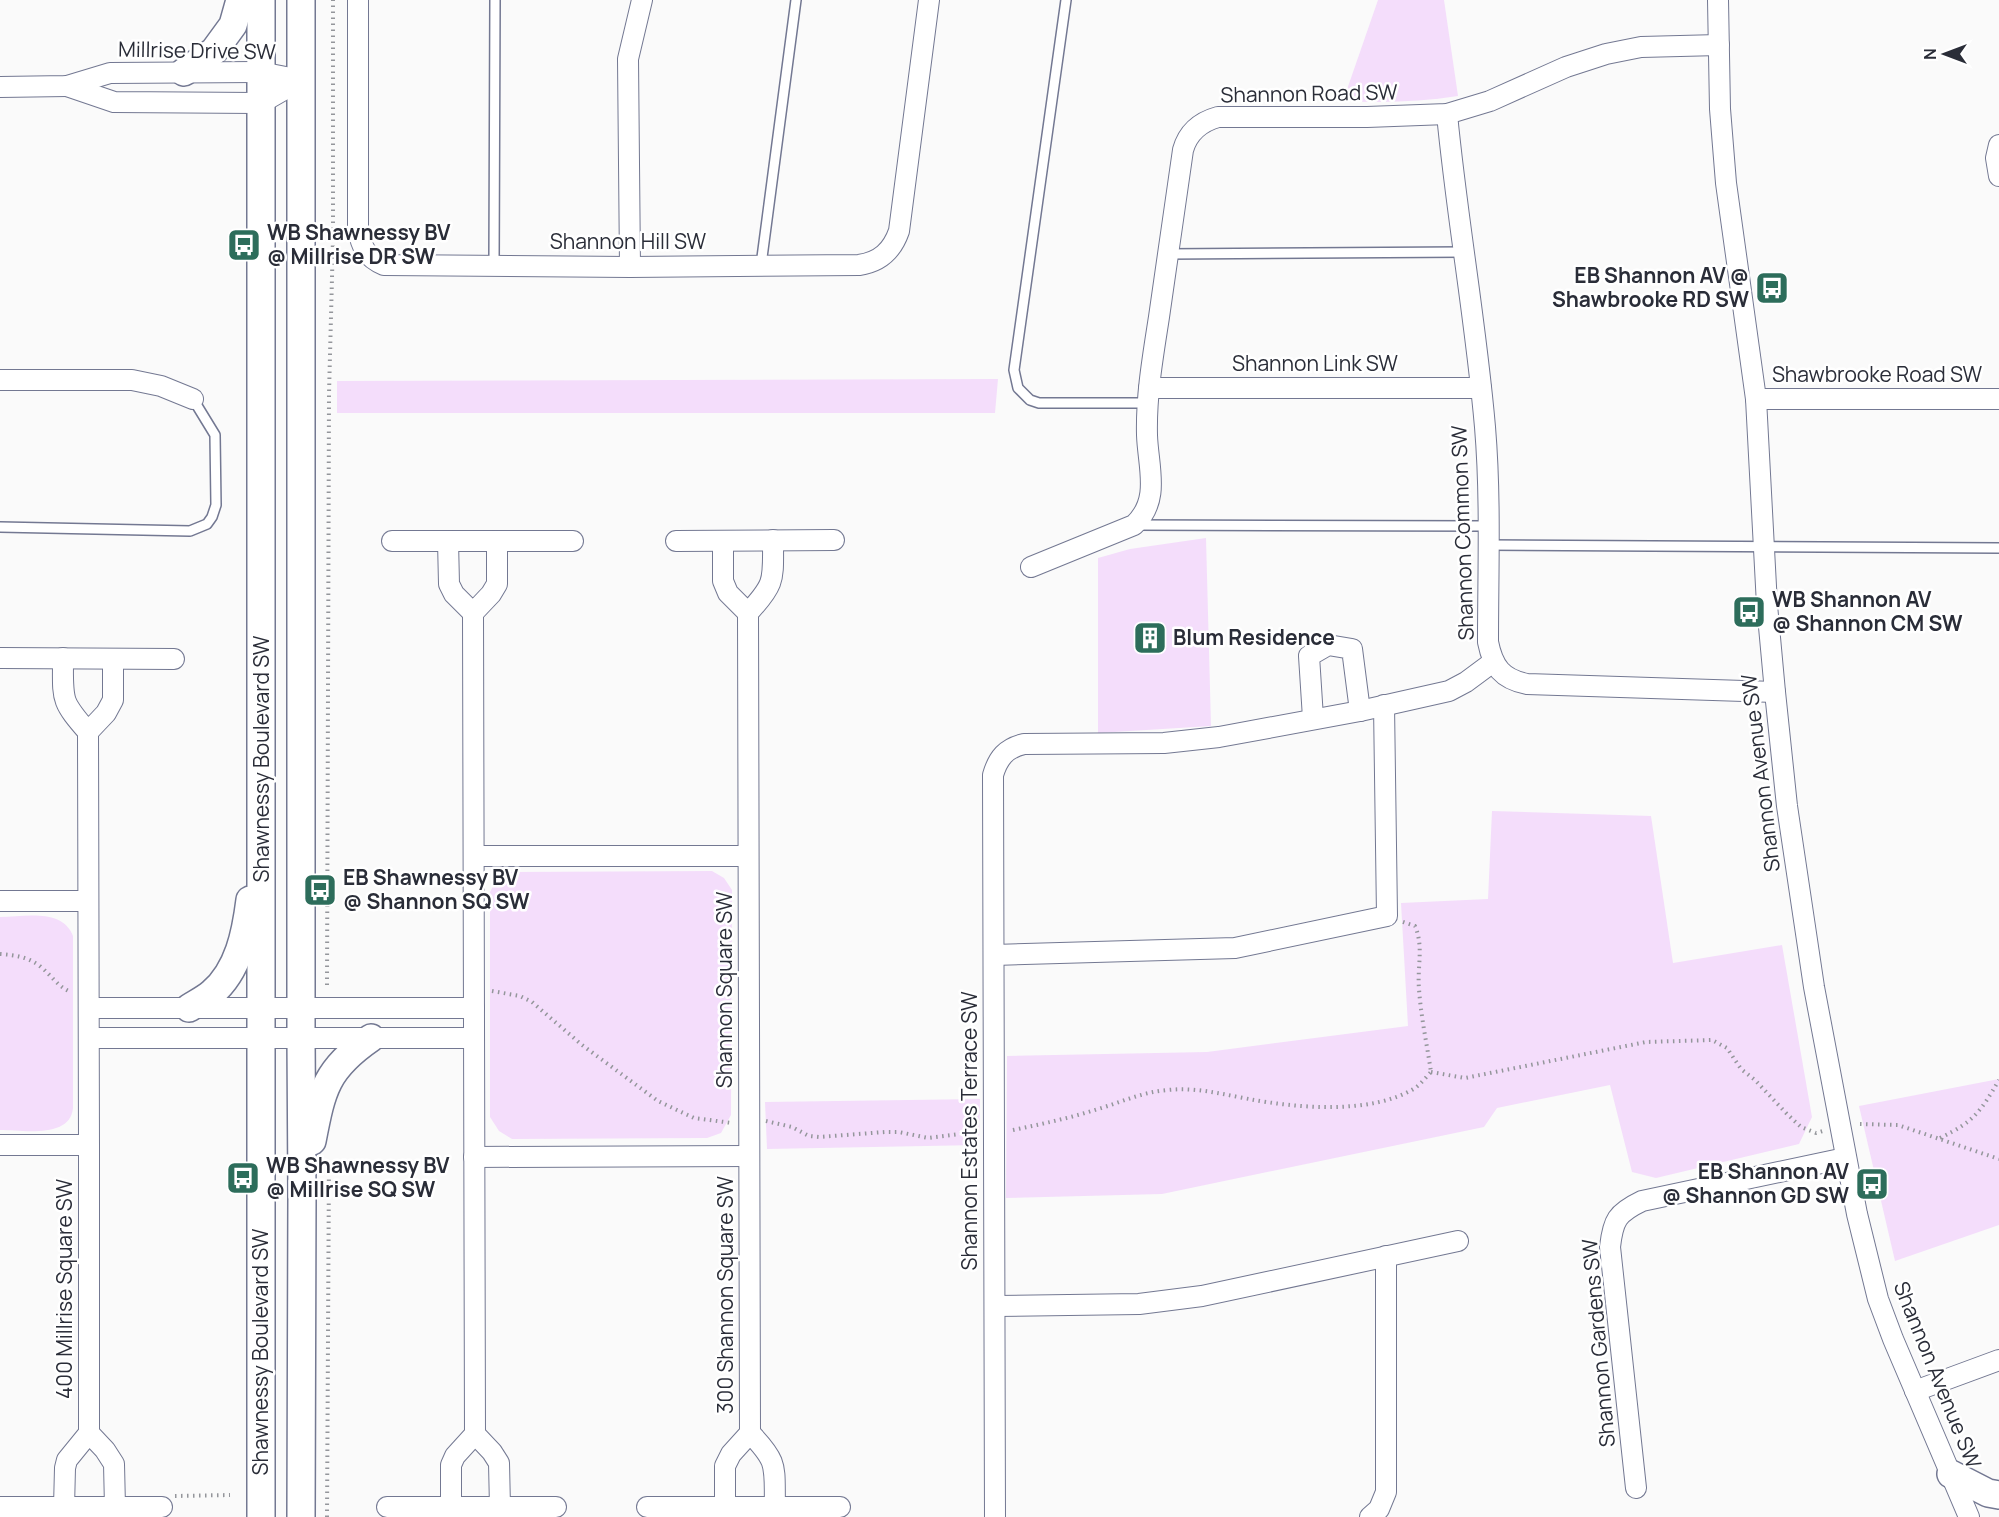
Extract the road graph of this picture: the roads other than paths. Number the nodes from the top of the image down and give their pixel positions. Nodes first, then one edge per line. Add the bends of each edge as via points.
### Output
1 (240, 0) edge
2 (261, 0) edge
3 (301, 0) edge
4 (358, 0) edge
5 (495, 0) edge
6 (642, 0) edge
7 (795, 0) edge
8 (929, 0) edge
9 (1066, 0) edge
10 (1718, 0) edge
11 (1719, 45) junction
12 (184, 72) junction
13 (261, 72) junction
14 (301, 80) junction
15 (67, 86) junction
16 (0, 87) edge
17 (261, 103) junction
18 (1447, 114) junction
19 (1999, 145) edge
20 (1999, 176) edge
21 (1463, 252) junction
22 (1168, 254) junction
23 (760, 265) junction
24 (494, 266) junction
25 (630, 267) junction
26 (0, 380) edge
27 (1481, 388) junction
28 (1148, 396) junction
29 (193, 399) joint
30 (1756, 399) junction
31 (1999, 399) edge
32 (1134, 525) junction
33 (0, 527) edge
34 (1488, 535) junction
35 (773, 540) junction
36 (834, 540) dead end
37 (392, 541) dead end
38 (448, 541) junction
39 (497, 541) junction
40 (573, 541) dead end
41 (675, 541) dead end
42 (723, 541) junction
43 (1764, 548) junction
44 (1999, 548) edge
45 (1031, 567) dead end
46 (473, 613) junction
47 (748, 613) junction
48 (1, 658) edge
49 (63, 658) junction
50 (112, 659) junction
51 (174, 659) dead end
52 (1493, 662) junction
53 (1775, 692) junction
54 (1384, 705) junction
55 (1360, 711) junction
56 (1313, 718) junction
57 (88, 732) junction
58 (262, 821) junction
59 (474, 856) junction
60 (748, 856) junction
61 (0, 901) edge
62 (88, 901) junction
63 (994, 955) junction
64 (89, 1008) junction
65 (189, 1008) junction
66 (261, 1008) junction
67 (301, 1008) junction
68 (474, 1008) junction
69 (89, 1038) junction
70 (261, 1038) junction
71 (301, 1038) junction
72 (371, 1038) junction
73 (474, 1038) junction
74 (0, 1145) edge
75 (89, 1145) junction
76 (749, 1156) junction
77 (474, 1157) junction
78 (1845, 1158) junction
79 (302, 1195) junction
80 (1458, 1241) dead end
81 (1386, 1256) junction
82 (995, 1306) junction
83 (1999, 1360) edge
84 (1915, 1391) junction
85 (89, 1433) junction
86 (750, 1433) junction
87 (475, 1434) junction
88 (1951, 1474) junction
89 (1636, 1488) dead end
90 (1999, 1496) edge
91 (725, 1506) junction
92 (775, 1506) junction
93 (1, 1507) edge
94 (64, 1507) junction
95 (115, 1507) junction
96 (162, 1507) road end
97 (387, 1507) dead end
98 (451, 1507) junction
99 (500, 1507) junction
100 (556, 1507) dead end
101 (647, 1507) dead end
102 (840, 1507) dead end
103 (260, 1512) edge
104 (1372, 1516) edge
105 (301, 1517) edge
106 (995, 1517) edge
107 (1969, 1517) edge

1 - 12 main road via 233,25 214,51
2 - 13 main road, Shawnessy Boulevard SW
3 - 14 main road, Shawnessy Boulevard SW
4 - 24 street, Shannon Hill SW via 358,229 362,245 374,260 384,265
5 - 24 lane
6 - 25 street via 628,59
7 - 23 lane
8 - 23 street, Shannon Hill SW via 899,231 891,248 877,260 859,265
9 - 28 lane via 1015,379 1023,395 1039,403
10 - 11 street, Shannon Avenue SW
11 - 18 street, Shannon Road SW via 1641,46 1606,54 1490,101
11 - 30 street, Shannon Avenue SW via 1726,183
12 - 13 street, Millrise Drive SW
12 - 15 street, Millrise Drive SW via 110,73
13 - 14 street, Millrise Drive SW
13 - 17 main road, Shawnessy Boulevard SW
14 - 17 street, Millrise Drive SW
14 - 67 main road, Shawnessy Boulevard SW
15 - 16 street, Millrise Drive SW
15 - 17 street, Millrise Drive SW via 114,102
17 - 58 main road, Shawnessy Boulevard SW
18 - 21 street, Shannon Common SW
18 - 22 street, Shannon Road SW via 1218,117 1201,124 1189,135 1183,150
19 - 20 street
21 - 22 lane
21 - 27 street, Shannon Common SW
22 - 28 street, Shannon Road SW
23 - 25 street, Shannon Hill SW
24 - 25 street, Shannon Hill SW
26 - 29 street via 132,380
27 - 28 street, Shannon Link SW
27 - 34 street, Shannon Common SW
28 - 32 street, Shannon Road SW via 1150,502
29 - 33 lane via 215,435 216,505 207,524 190,531
30 - 31 street, Shawbrooke Road SW
30 - 43 street, Shannon Avenue SW
32 - 34 lane
32 - 45 street
34 - 43 lane
34 - 52 street, Shannon Common SW via 1488,642
35 - 36 street
35 - 42 street
35 - 47 street via 772,580 766,594
37 - 38 street
38 - 39 street
38 - 46 street via 449,584
39 - 40 street
39 - 46 street via 497,584
41 - 42 street
42 - 47 street via 723,581 728,593
43 - 44 lane
43 - 53 street, Shannon Avenue SW
46 - 59 street
47 - 60 street, Shannon Square SW
48 - 49 street
49 - 50 street
49 - 57 street via 65,702
50 - 51 street
50 - 57 street via 113,700
52 - 53 street, Shannon Common SW via 1514,681 1527,684
52 - 54 street, Shannon Estates Terrace SW via 1449,691
53 - 78 street, Shannon Avenue SW via 1803,915
54 - 55 street, Shannon Estates Terrace SW
54 - 63 street via 1387,916 1235,948
55 - 56 street, Shannon Estates Terrace SW
55 - 56 street via 1352,649 1328,645 1310,656
56 - 63 street, Shannon Estates Terrace SW via 1186,741 1024,744 1005,752 993,775
57 - 62 street, 400 Millrise Square SW
58 - 65 main road via 247,922 237,956 220,985
58 - 66 main road, Shawnessy Boulevard SW
59 - 60 street
59 - 68 street
60 - 76 street, Shannon Square SW
61 - 62 street
62 - 64 street, 400 Millrise Square SW
63 - 82 street, Shannon Estates Terrace SW
64 - 65 street
64 - 69 street, 400 Millrise Square SW
65 - 66 street
66 - 67 street
66 - 70 main road, Shawnessy Boulevard SW
67 - 68 street
67 - 71 main road, Shawnessy Boulevard SW
68 - 73 street
69 - 70 street
69 - 75 street, 400 Millrise Square SW
70 - 71 street
70 - 103 main road, Shawnessy Boulevard SW
71 - 72 street
71 - 79 main road, Shawnessy Boulevard SW
72 - 73 street
72 - 79 main road via 333,1070 326,1083
73 - 77 street
74 - 75 street
75 - 85 street, 400 Millrise Square SW
76 - 77 street
76 - 86 street, 300 Shannon Square SW
77 - 87 street
78 - 84 street, Shannon Avenue SW via 1878,1299
78 - 89 street, Shannon Gardens SW via 1642,1201 1618,1216 1610,1247
79 - 105 main road, Shawnessy Boulevard SW
80 - 81 street
81 - 82 street via 1164,1302
81 - 104 street via 1386,1492
82 - 106 street, Shannon Estates Terrace SW
83 - 84 street
84 - 88 street, Shannon Avenue SW
85 - 94 street via 67,1460
85 - 95 street via 114,1464
86 - 91 street, 300 Shannon Square SW via 725,1466
86 - 92 street, 300 Shannon Square SW via 774,1464
87 - 98 street via 451,1465
87 - 99 street via 499,1463
88 - 90 main road
88 - 107 street, Shannon Avenue SW
91 - 92 street
91 - 101 street
92 - 102 street
93 - 94 street
94 - 95 street
95 - 96 street
97 - 98 street
98 - 99 street
99 - 100 street

